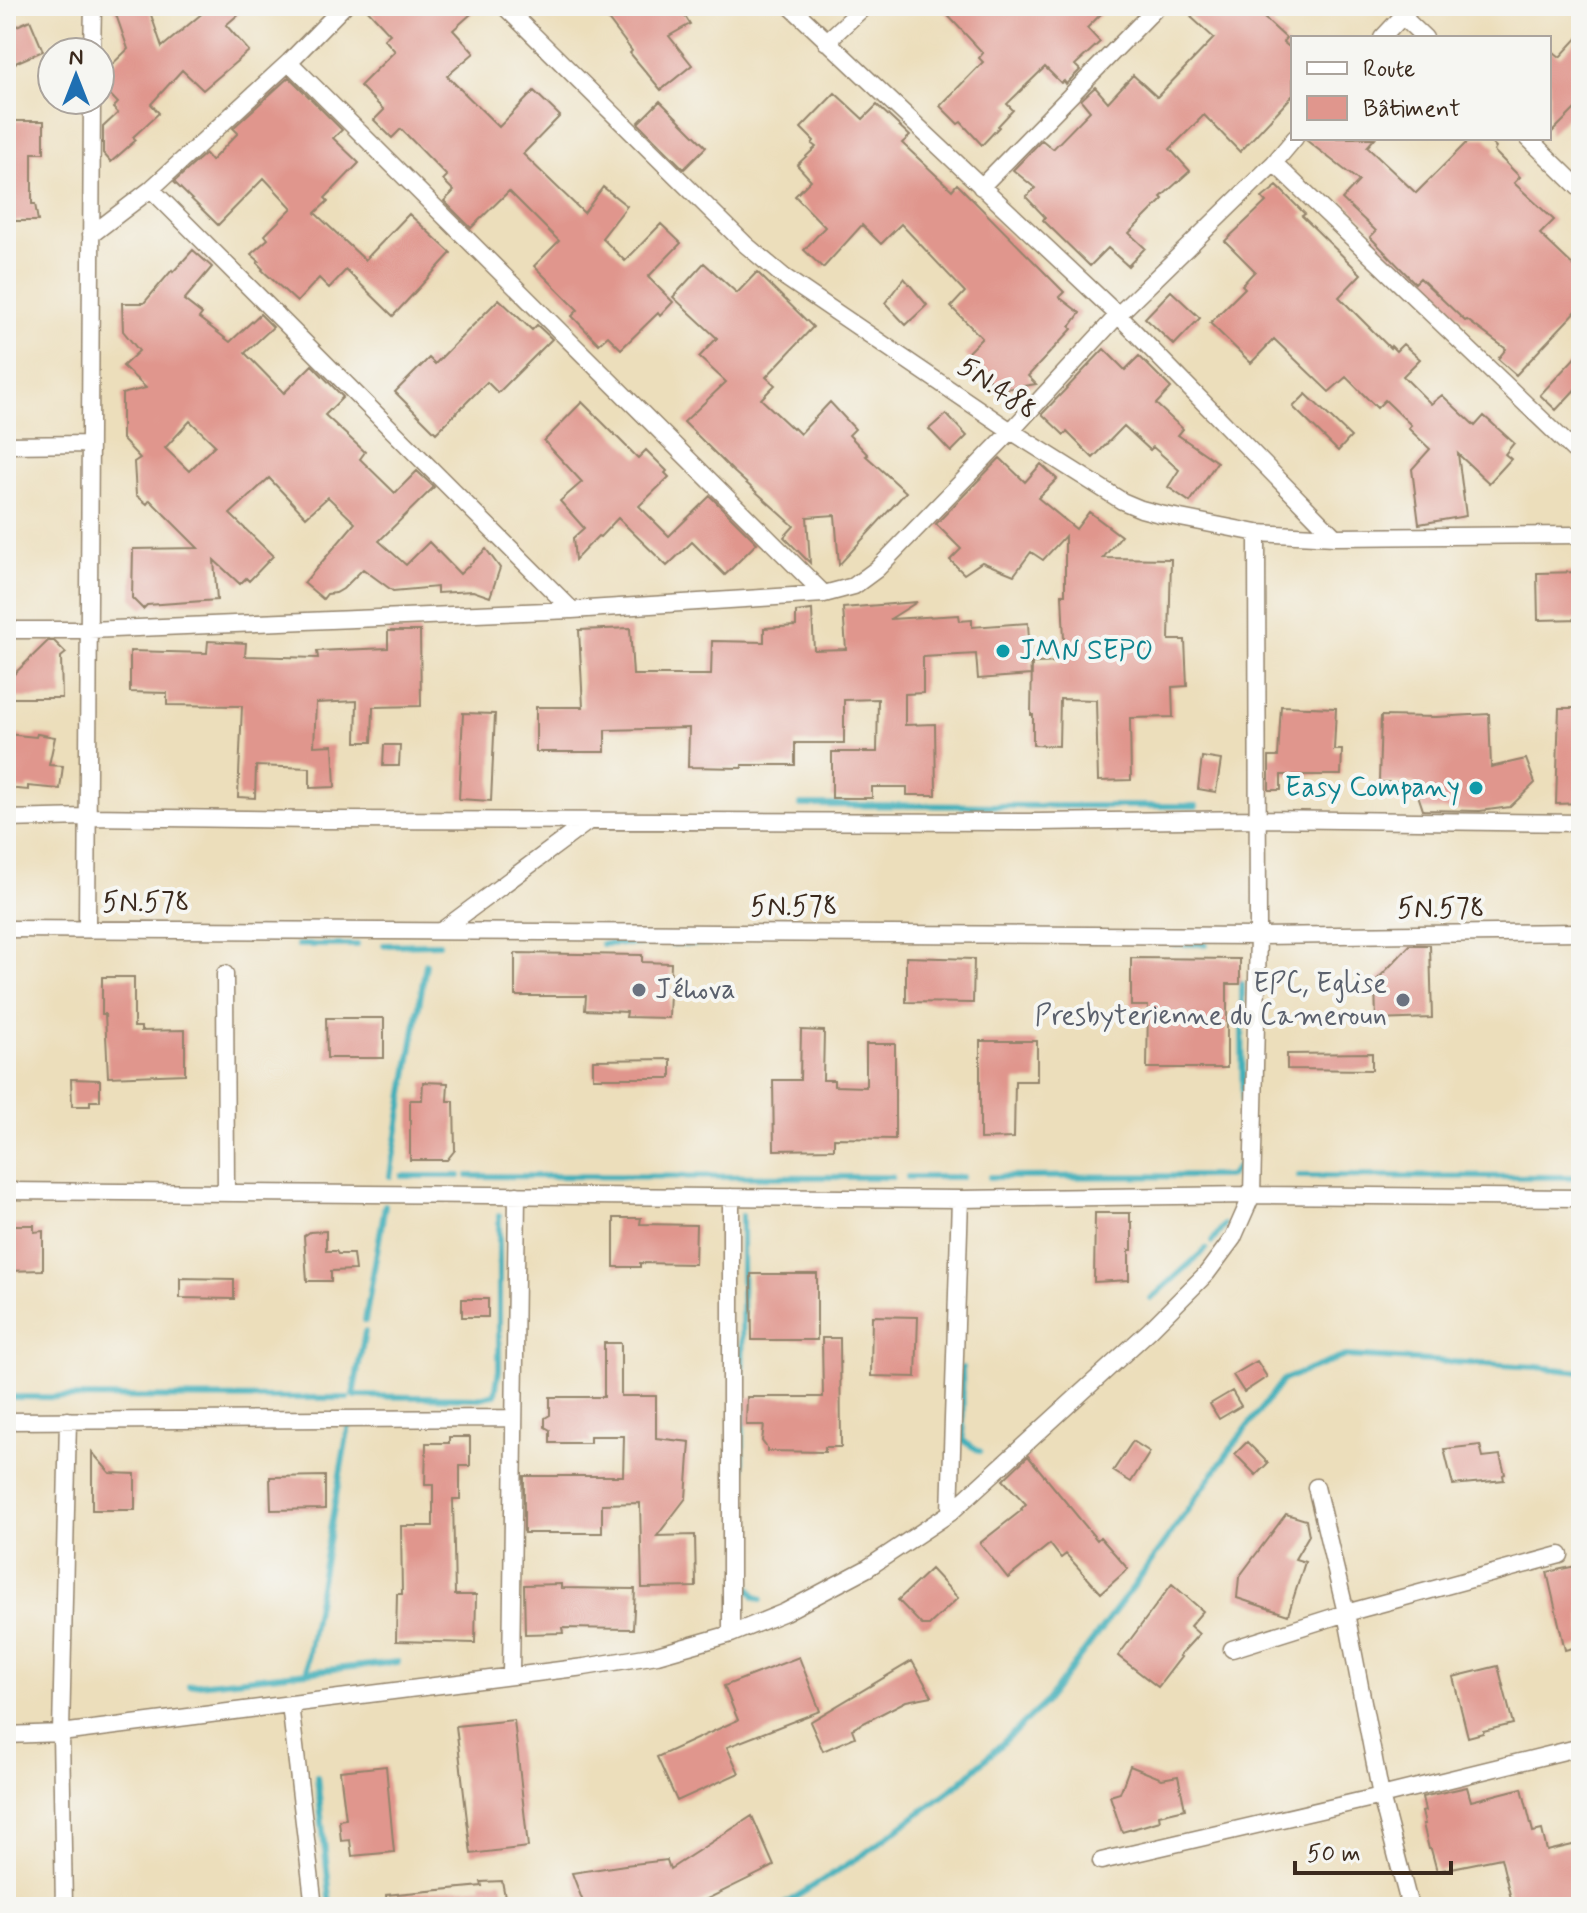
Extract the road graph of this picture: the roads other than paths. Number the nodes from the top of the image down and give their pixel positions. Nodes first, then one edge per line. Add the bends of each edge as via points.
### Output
1 (93, 6) edge
2 (344, 6) edge
3 (504, 6) edge
4 (790, 6) edge
5 (865, 6) edge
6 (1158, 6) edge
7 (1407, 11) edge
8 (92, 36) edge
9 (1384, 36) edge
10 (1424, 36) edge
11 (826, 42) junction
12 (289, 62) junction
13 (92, 116) edge
14 (1293, 140) edge
15 (1530, 140) edge
16 (1274, 163) junction
17 (981, 187) junction
18 (151, 189) junction
19 (1581, 190) edge
20 (91, 235) junction
21 (1118, 315) junction
22 (1011, 431) junction
23 (90, 444) junction
24 (6, 445) edge
25 (1581, 457) edge
26 (1257, 533) junction
27 (1581, 535) edge
28 (1335, 537) junction
29 (824, 594) junction
30 (572, 610) junction
31 (6, 630) edge
32 (89, 630) junction
33 (87, 817) junction
34 (6, 819) edge
35 (1258, 819) junction
36 (589, 821) junction
37 (1581, 823) edge
38 (87, 928) junction
39 (6, 929) edge
40 (441, 931) junction
41 (1581, 932) edge
42 (1258, 936) junction
43 (225, 974) dead end
44 (6, 1191) edge
45 (226, 1193) junction
46 (517, 1195) junction
47 (1252, 1195) junction
48 (731, 1197) junction
49 (1581, 1198) edge
50 (960, 1199) junction
51 (514, 1418) junction
52 (68, 1420) junction
53 (6, 1421) edge
54 (1316, 1487) dead end
55 (950, 1513) junction
56 (1560, 1555) dead end
57 (1346, 1613) junction
58 (731, 1634) junction
59 (1232, 1649) dead end
60 (511, 1675) junction
61 (290, 1704) junction
62 (61, 1733) junction
63 (6, 1735) edge
64 (1581, 1747) edge
65 (1381, 1796) junction
66 (1101, 1861) dead end
67 (64, 1907) edge
68 (314, 1907) edge
69 (1410, 1907) edge

1 - 8 street
2 - 12 street
3 - 22 street, 5N.488 via 755,253
4 - 11 street
5 - 11 street
6 - 17 street
7 - 9 street
7 - 10 street
11 - 17 street
12 - 18 street
12 - 29 street
13 - 20 street
14 - 16 street
15 - 19 street
16 - 21 street
16 - 25 street
17 - 21 street
18 - 20 street
18 - 30 street
20 - 23 street
21 - 22 street
21 - 28 street
22 - 26 street, 5N.488 via 1141,509
22 - 29 street via 877,569 854,586
23 - 24 street
23 - 32 street
26 - 28 street, 5N.488
26 - 35 street
27 - 28 street, 5N.488
29 - 30 street
30 - 32 street
31 - 32 street
32 - 33 street
33 - 34 street
33 - 36 street
33 - 38 street
35 - 36 street
35 - 37 street
35 - 42 street
36 - 40 street
38 - 39 street, 5N.578
38 - 40 street, 5N.578
40 - 42 street, 5N.578
41 - 42 street, 5N.578
42 - 47 street
43 - 45 street
44 - 45 street
45 - 46 street
46 - 48 street
46 - 51 street
47 - 49 street
47 - 50 street
47 - 55 street via 1233,1238 1207,1273
48 - 50 street
48 - 58 street
50 - 55 street
51 - 52 street
51 - 60 street
52 - 53 street
52 - 62 street
54 - 57 street
55 - 58 street via 866,1569
56 - 57 street
57 - 59 street
57 - 65 street
58 - 60 street via 657,1655
60 - 61 street
61 - 62 street
61 - 68 street
62 - 63 street
62 - 67 street
64 - 65 street
65 - 66 street
65 - 69 street

